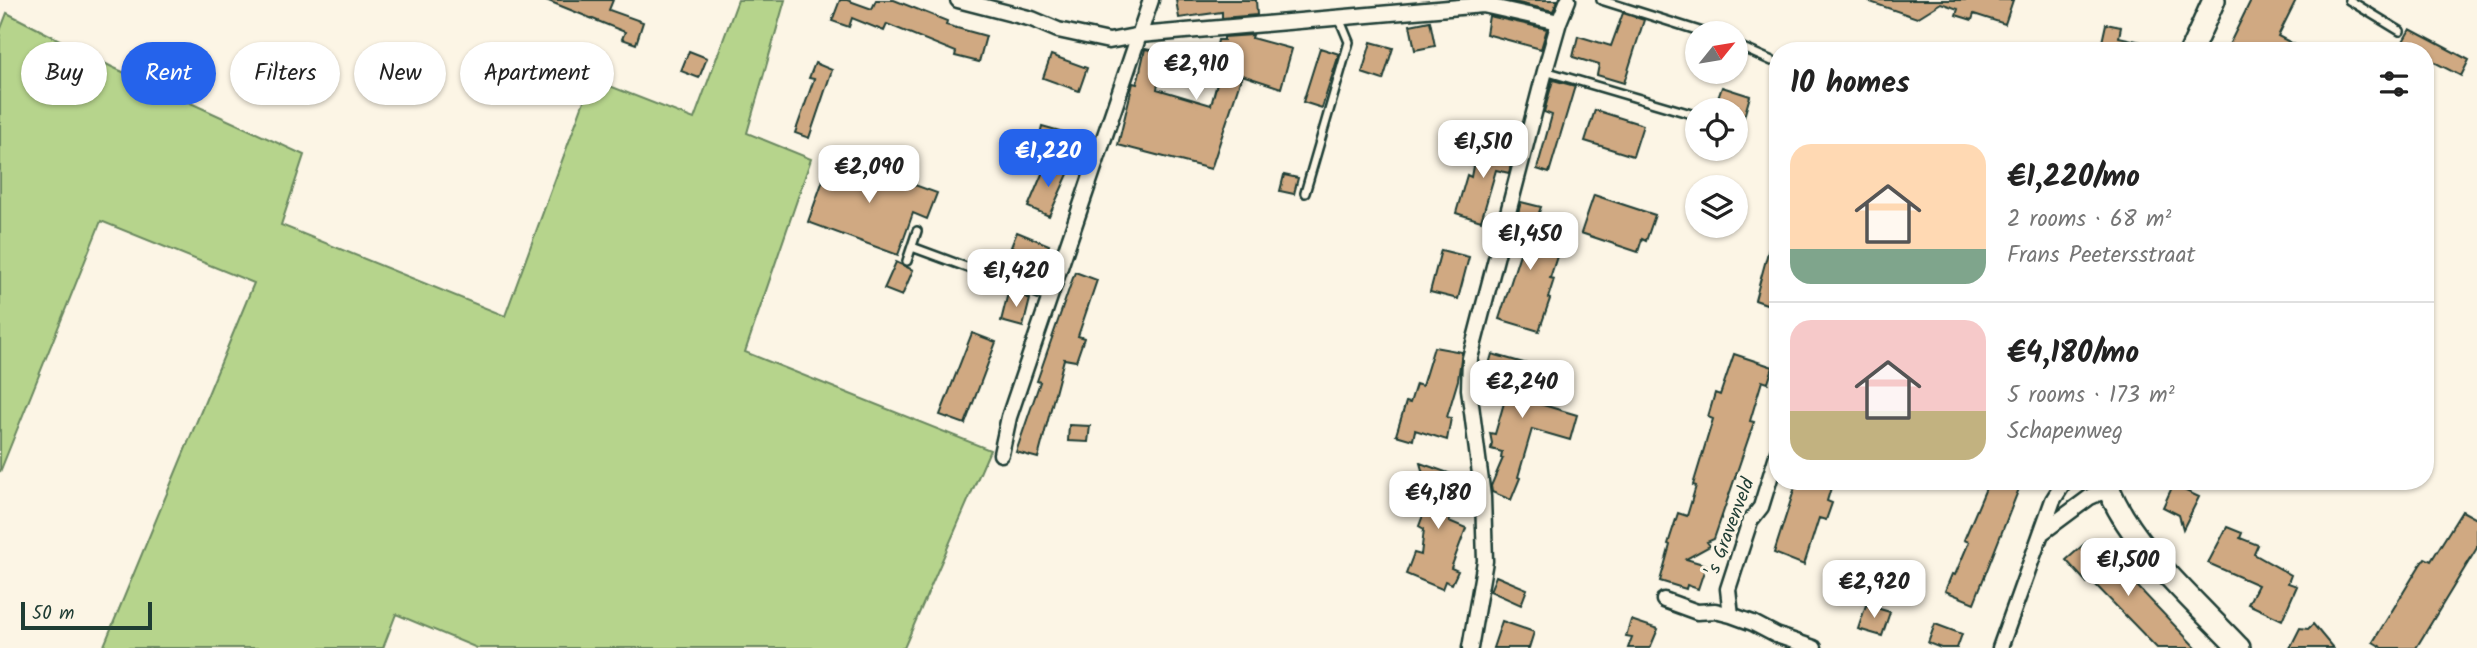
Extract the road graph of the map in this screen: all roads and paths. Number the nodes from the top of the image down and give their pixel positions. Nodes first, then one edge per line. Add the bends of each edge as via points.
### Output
1 (958, 0) edge
2 (1151, 0) edge
3 (1568, 0) edge
4 (1601, 0) edge
5 (2214, 0) edge
6 (2349, 0) edge
7 (1339, 18) junction
8 (1559, 22) junction
9 (1685, 26) edge
10 (2400, 30) dead end
11 (1140, 35) junction
12 (2196, 42) edge
13 (1748, 50) edge
14 (1769, 60) edge
15 (1545, 71) junction
16 (1685, 112) edge
17 (1305, 193) dead end
18 (917, 231) dead end
19 (912, 247) junction
20 (907, 261) dead end
21 (1050, 299) junction
22 (1001, 454) dead end
23 (1769, 481) edge
24 (2059, 490) edge
25 (2100, 490) edge
26 (2109, 490) edge
27 (2043, 533) junction
28 (1664, 600) dead end
29 (1731, 615) junction
30 (1470, 648) edge
31 (1814, 648) edge
32 (2000, 648) edge
33 (2239, 648) edge

1 - 11 street via 1109,41
2 - 11 street
3 - 8 street
4 - 9 lane
5 - 12 street
6 - 10 lane
7 - 8 street via 1483,5
7 - 11 street
7 - 17 lane via 1349,42
8 - 15 street
11 - 21 street
13 - 14 lane
15 - 16 lane
15 - 30 street via 1470,358 1469,400 1483,497 1485,561
18 - 19 lane
19 - 20 lane
19 - 21 lane
21 - 22 street via 1009,417
23 - 29 street, 's Gravenveld via 1761,507 1750,521 1728,589
24 - 27 street
25 - 27 street
26 - 33 street via 2137,539
27 - 32 street
28 - 29 street via 1697,612
29 - 31 street

